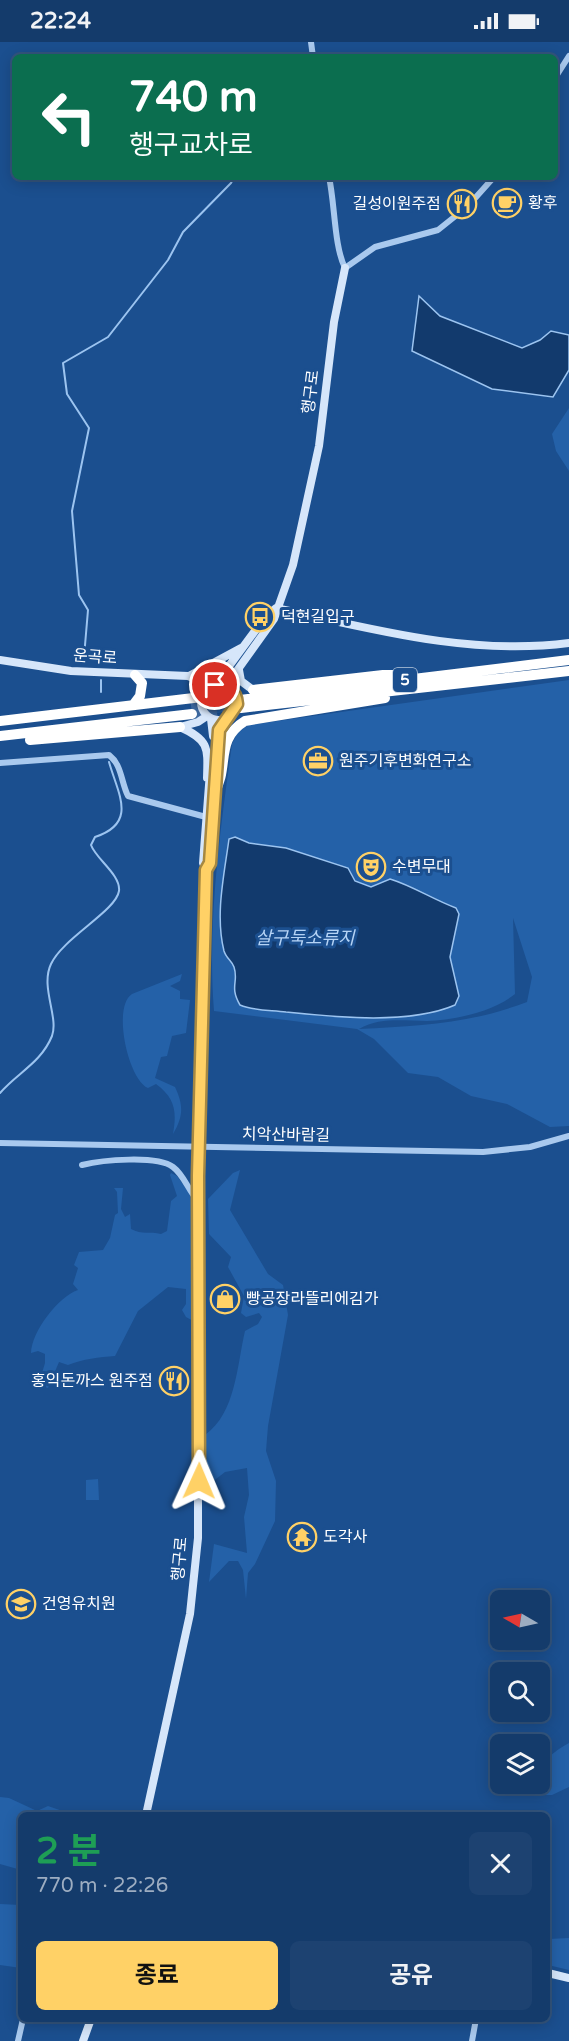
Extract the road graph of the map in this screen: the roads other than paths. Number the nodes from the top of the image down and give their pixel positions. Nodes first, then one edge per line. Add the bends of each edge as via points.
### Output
1 (569, 56) edge
2 (558, 73) edge
3 (330, 180) edge
4 (491, 180) edge
5 (345, 268) junction
6 (276, 608) junction
7 (569, 643) edge
8 (245, 645) junction
9 (0, 660) edge
10 (569, 660) edge
11 (238, 670) junction
12 (569, 670) edge
13 (135, 675) junction
14 (188, 676) junction
15 (439, 680) junction
16 (214, 685) junction
17 (253, 690) junction
18 (203, 694) junction
19 (236, 697) junction
20 (134, 704) junction
21 (209, 717) junction
22 (228, 718) junction
23 (0, 721) edge
24 (245, 721) junction
25 (0, 727) edge
26 (180, 727) junction
27 (0, 736) edge
28 (0, 742) edge
29 (0, 763) edge
30 (211, 793) junction
31 (206, 817) junction
32 (206, 870) junction
33 (569, 1136) edge
34 (0, 1143) edge
35 (82, 1165) dead end
36 (198, 1201) junction
37 (147, 1812) edge
38 (550, 1973) edge
39 (569, 1978) edge
40 (22, 2022) edge
41 (90, 2022) edge
42 (475, 2022) edge
43 (18, 2041) edge
44 (83, 2041) edge
45 (471, 2041) edge

1 - 2 street
3 - 5 street, 행구로 via 339,255
4 - 5 street via 468,206 438,230 375,247
5 - 6 street, 행구로 via 334,322 319,446 292,565
6 - 7 street via 455,642 533,648
6 - 8 street
6 - 11 street, 행구로 via 274,619
8 - 14 street
8 - 16 street
9 - 13 street, 운곡로 via 71,671
10 - 15 highway, 5
11 - 17 street via 241,681
11 - 19 street, 행구로 via 231,678
12 - 15 highway, 5
13 - 14 street, 운곡로
13 - 20 highway via 142,683
14 - 16 street
14 - 18 street
15 - 17 highway via 383,675
15 - 19 highway, 5
15 - 24 highway via 388,698
16 - 18 street
16 - 19 street
17 - 19 street
18 - 20 highway
18 - 21 street via 202,708
19 - 22 street via 237,704
20 - 23 highway
21 - 22 street
21 - 26 street
21 - 30 street, 행구로 via 214,729
22 - 24 highway
22 - 30 street, 행구로 via 219,730
24 - 30 highway via 226,739 219,786
25 - 27 highway via 192,709
26 - 28 highway
26 - 30 street via 196,734 208,748
29 - 31 street via 109,755 116,760 128,796
30 - 31 street, 행구로
30 - 32 street, 행구로 via 210,863
31 - 32 street, 행구로 via 202,863
32 - 36 street, 행구로, bridge
33 - 34 street, 치악산바람길 via 530,1147 483,1152
35 - 36 street via 156,1160 181,1174
36 - 37 street, 행구로 via 198,1538 190,1614
38 - 39 street
40 - 43 street
41 - 44 street
42 - 45 street

